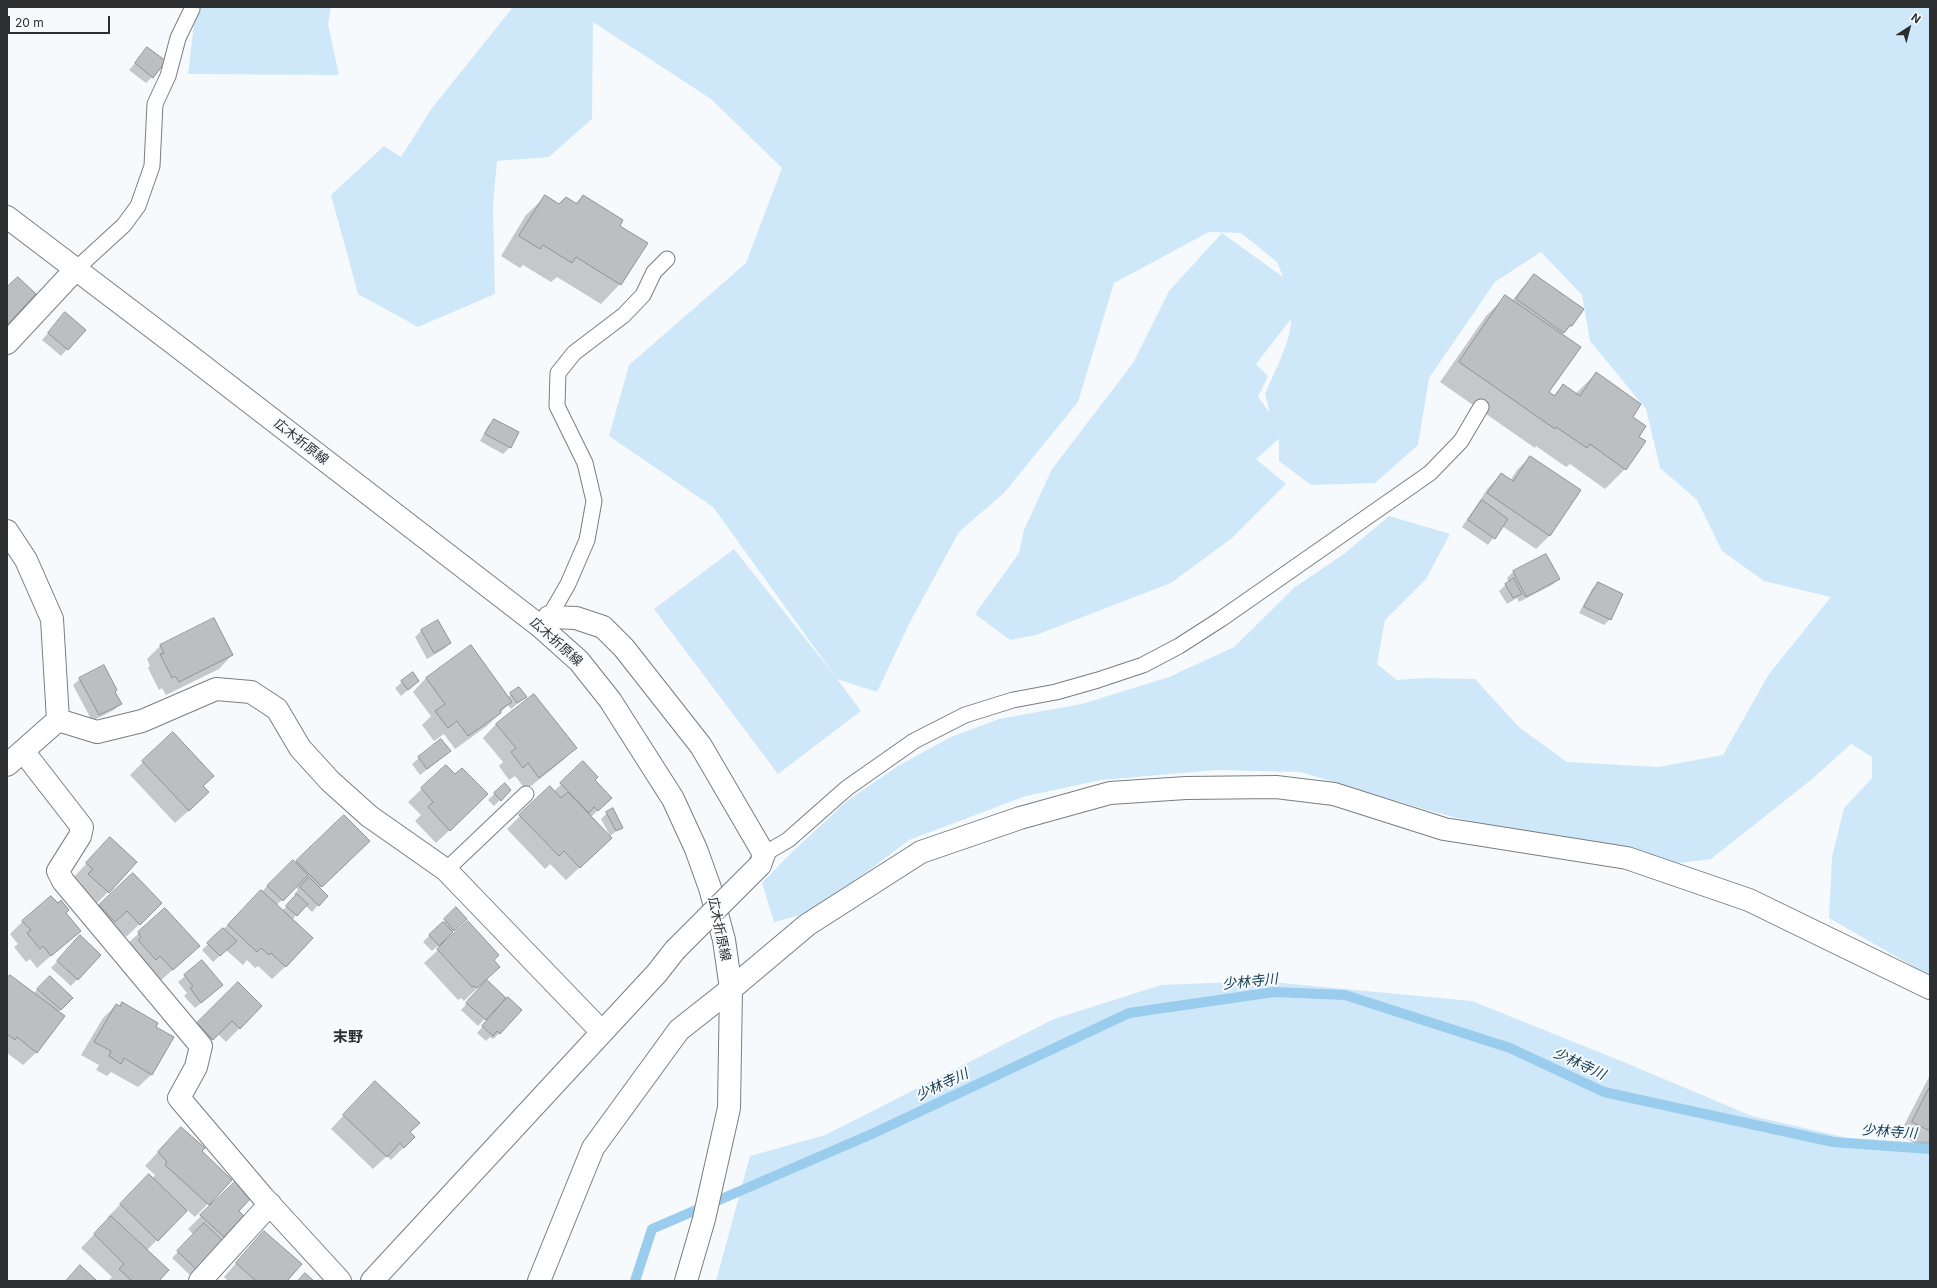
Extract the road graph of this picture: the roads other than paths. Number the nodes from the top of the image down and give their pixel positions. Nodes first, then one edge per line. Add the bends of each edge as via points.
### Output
1 (192, 9) dead end
2 (7, 217) edge
3 (667, 259) dead end
4 (75, 270) junction
5 (7, 342) edge
6 (1481, 407) dead end
7 (7, 531) edge
8 (545, 622) junction
9 (58, 720) junction
10 (15, 758) edge
11 (526, 794) dead end
12 (762, 860) junction
13 (446, 870) junction
14 (1930, 988) edge
15 (731, 989) junction
16 (602, 1032) junction
17 (270, 1204) junction
18 (200, 1281) edge
19 (340, 1281) edge
20 (372, 1281) edge
21 (539, 1281) edge
22 (686, 1281) edge

1 - 4 lane via 178,38 168,76 155,104 152,166 138,206 124,225
2 - 4 street, 広木折原線
3 - 8 lane via 654,272 643,295 624,315 574,353 558,373 557,406 585,463 594,501 587,540 568,584
4 - 5 street
4 - 8 street, 広木折原線
6 - 12 lane via 1461,441 1430,473 1390,503 1179,646 1143,665 1098,680 1056,692 1013,700 965,715 914,741 847,788
7 - 9 street via 26,560 52,619
8 - 12 street via 576,618 603,627 624,648 701,746
8 - 15 street, 広木折原線 via 610,700 673,799 696,849 710,888 724,940
9 - 10 street
9 - 13 street via 97,732 142,721 216,689 251,692 277,709 300,748 330,782 369,816
10 - 17 street via 82,827 80,836 58,871 63,881 201,1046 196,1067 179,1098
11 - 13 lane
12 - 16 street, bridge via 675,950 657,974
13 - 16 street
14 - 15 street via 1749,900 1627,858 1444,829 1334,794 1276,787 1186,788 1110,794 1020,818 920,852 807,925
15 - 21 street via 678,1030 593,1148
15 - 22 street, 広木折原線 via 729,1108 704,1219
16 - 20 street
17 - 18 street
17 - 19 street

